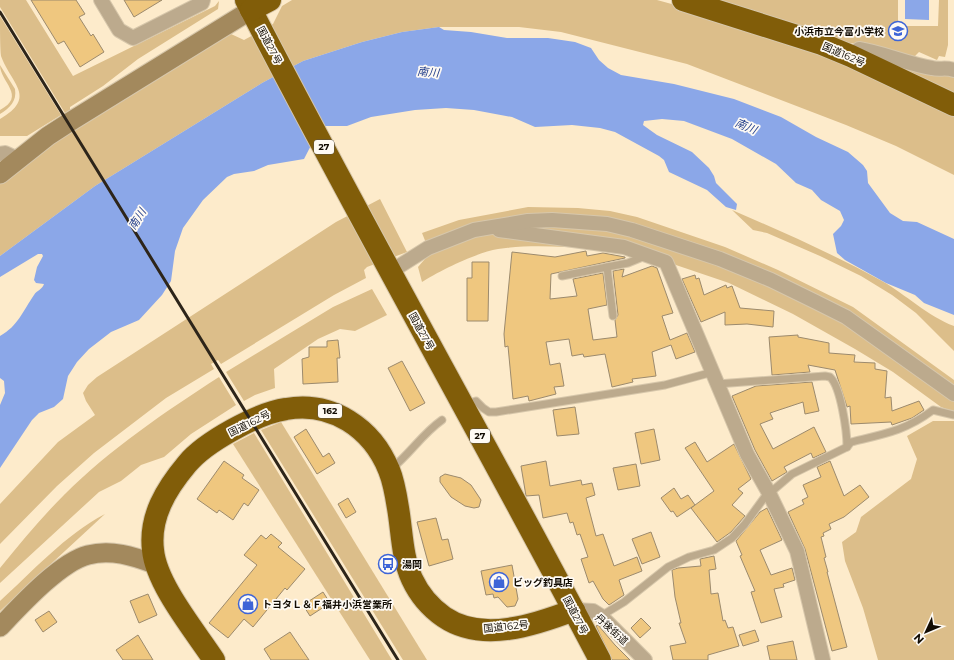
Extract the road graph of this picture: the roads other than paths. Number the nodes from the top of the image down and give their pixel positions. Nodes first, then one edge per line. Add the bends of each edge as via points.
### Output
1 (101, 0) edge
2 (203, 0) edge
3 (683, 0) edge
4 (256, 3) edge
5 (851, 56) junction
6 (954, 70) edge
7 (954, 105) edge
8 (0, 154) edge
9 (18, 159) junction
10 (0, 174) edge
11 (491, 228) junction
12 (647, 255) junction
13 (607, 267) junction
14 (388, 268) junction
15 (562, 276) dead end
16 (612, 316) dead end
17 (715, 378) junction
18 (954, 394) edge
19 (473, 402) dead end
20 (954, 415) edge
21 (442, 420) dead end
22 (847, 447) junction
23 (389, 470) junction
24 (769, 493) junction
25 (154, 564) junction
26 (574, 610) junction
27 (601, 616) junction
28 (0, 627) edge
29 (214, 660) edge
30 (600, 660) edge
31 (645, 660) edge
32 (823, 660) edge

1 - 2 street via 119,30 133,38 202,3
3 - 5 highway, 国道162号 via 763,24
4 - 9 street via 68,123
4 - 14 highway, 国道27号 / 27 via 262,31
5 - 6 street via 859,49 934,69 947,67
5 - 7 highway, 国道162号
8 - 9 street via 5,153
9 - 10 street
11 - 12 street via 624,247
11 - 14 street via 474,230 446,240
11 - 18 street via 528,221 552,220 607,224 720,259 771,280 846,317
12 - 13 lane via 628,263
12 - 17 street via 666,262
13 - 15 lane
13 - 16 lane
14 - 26 highway, 国道27号 / 27
17 - 19 lane via 496,412 489,412 476,401
17 - 22 lane via 830,377 835,384 841,407
17 - 24 street via 746,454
20 - 22 lane via 933,410 917,422 898,431 851,442
21 - 23 lane via 424,433 403,459
22 - 24 lane via 792,474
23 - 25 highway, 国道162号 / 162 via 380,452 352,421 332,412 309,408 274,411 237,427 210,445 189,461 170,484 160,502 154,524
23 - 26 highway, 国道162号 / 162 via 412,579 425,598 442,615 464,626 490,630 546,621
24 - 27 lane via 732,538 714,550 689,556 668,567 624,602
24 - 32 street via 797,551
25 - 28 street via 131,555 88,555 57,572
25 - 29 highway, 国道162号 / 162
26 - 27 street, 丹後街道 via 593,611
26 - 30 highway, 国道27号 / 27
27 - 31 street, 丹後街道

